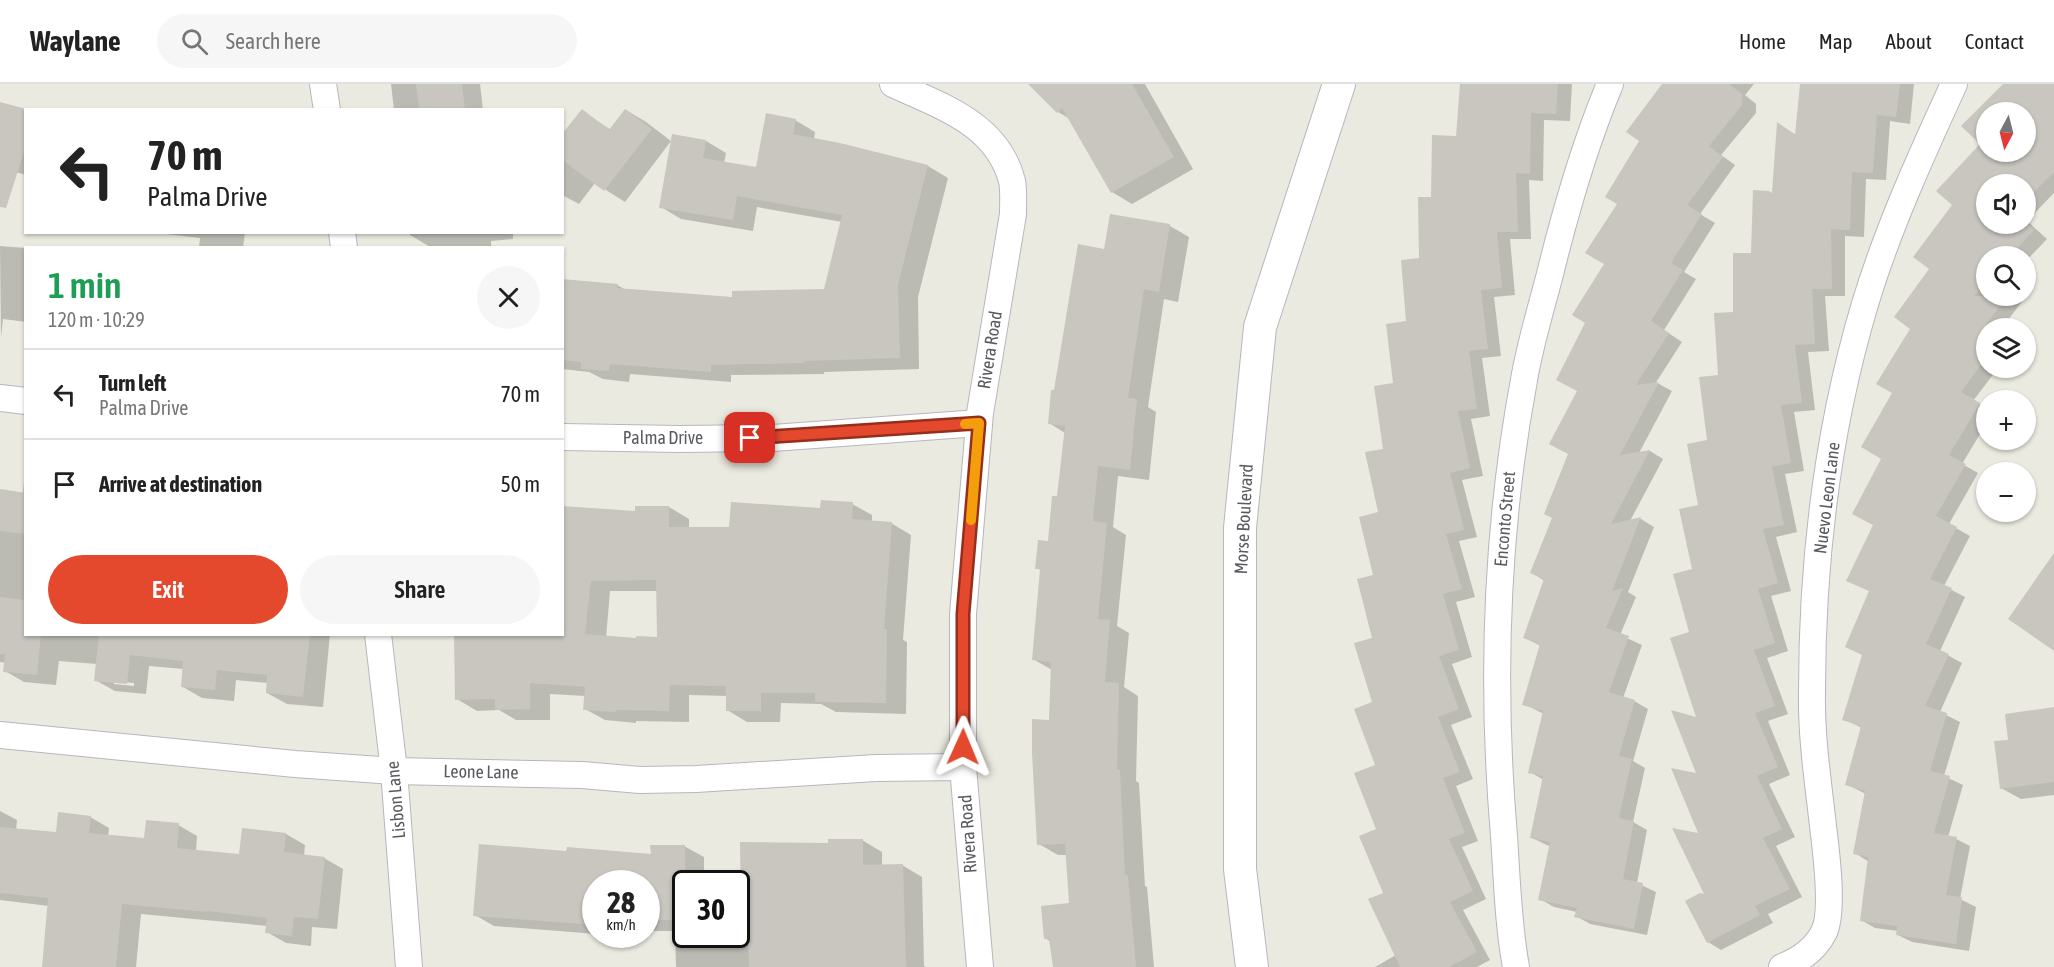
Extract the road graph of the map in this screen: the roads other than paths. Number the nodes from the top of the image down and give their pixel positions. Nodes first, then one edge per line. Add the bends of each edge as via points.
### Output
1 (322, 84) edge
2 (893, 84) edge
3 (1339, 84) edge
4 (1610, 84) edge
5 (1954, 84) edge
6 (327, 108) edge
7 (0, 398) edge
8 (24, 400) edge
9 (979, 423) junction
10 (564, 437) edge
11 (378, 636) edge
12 (0, 735) edge
13 (963, 767) junction
14 (394, 771) junction
15 (409, 967) edge
16 (980, 967) edge
17 (1252, 967) edge
18 (1516, 967) edge
19 (1782, 967) edge

1 - 6 street
2 - 9 street, Rivera Road via 963,116 985,133 1003,159 1012,182 1013,214
3 - 17 street, Morse Boulevard via 1260,327 1240,528 1239,869
4 - 18 street, Enconto Street via 1571,190 1524,378 1501,555 1498,766
5 - 19 street, Nuevo Leon Lane via 1901,203 1866,303 1829,460 1813,626 1812,694 1829,873 1825,931 1808,954
7 - 8 street
9 - 10 street, Palma Drive via 773,438
9 - 13 street, Rivera Road via 963,614
11 - 14 street, Lisbon Lane
12 - 14 street, Leone Lane
13 - 14 street, Leone Lane via 640,780
13 - 16 street, Rivera Road
14 - 15 street, Lisbon Lane

